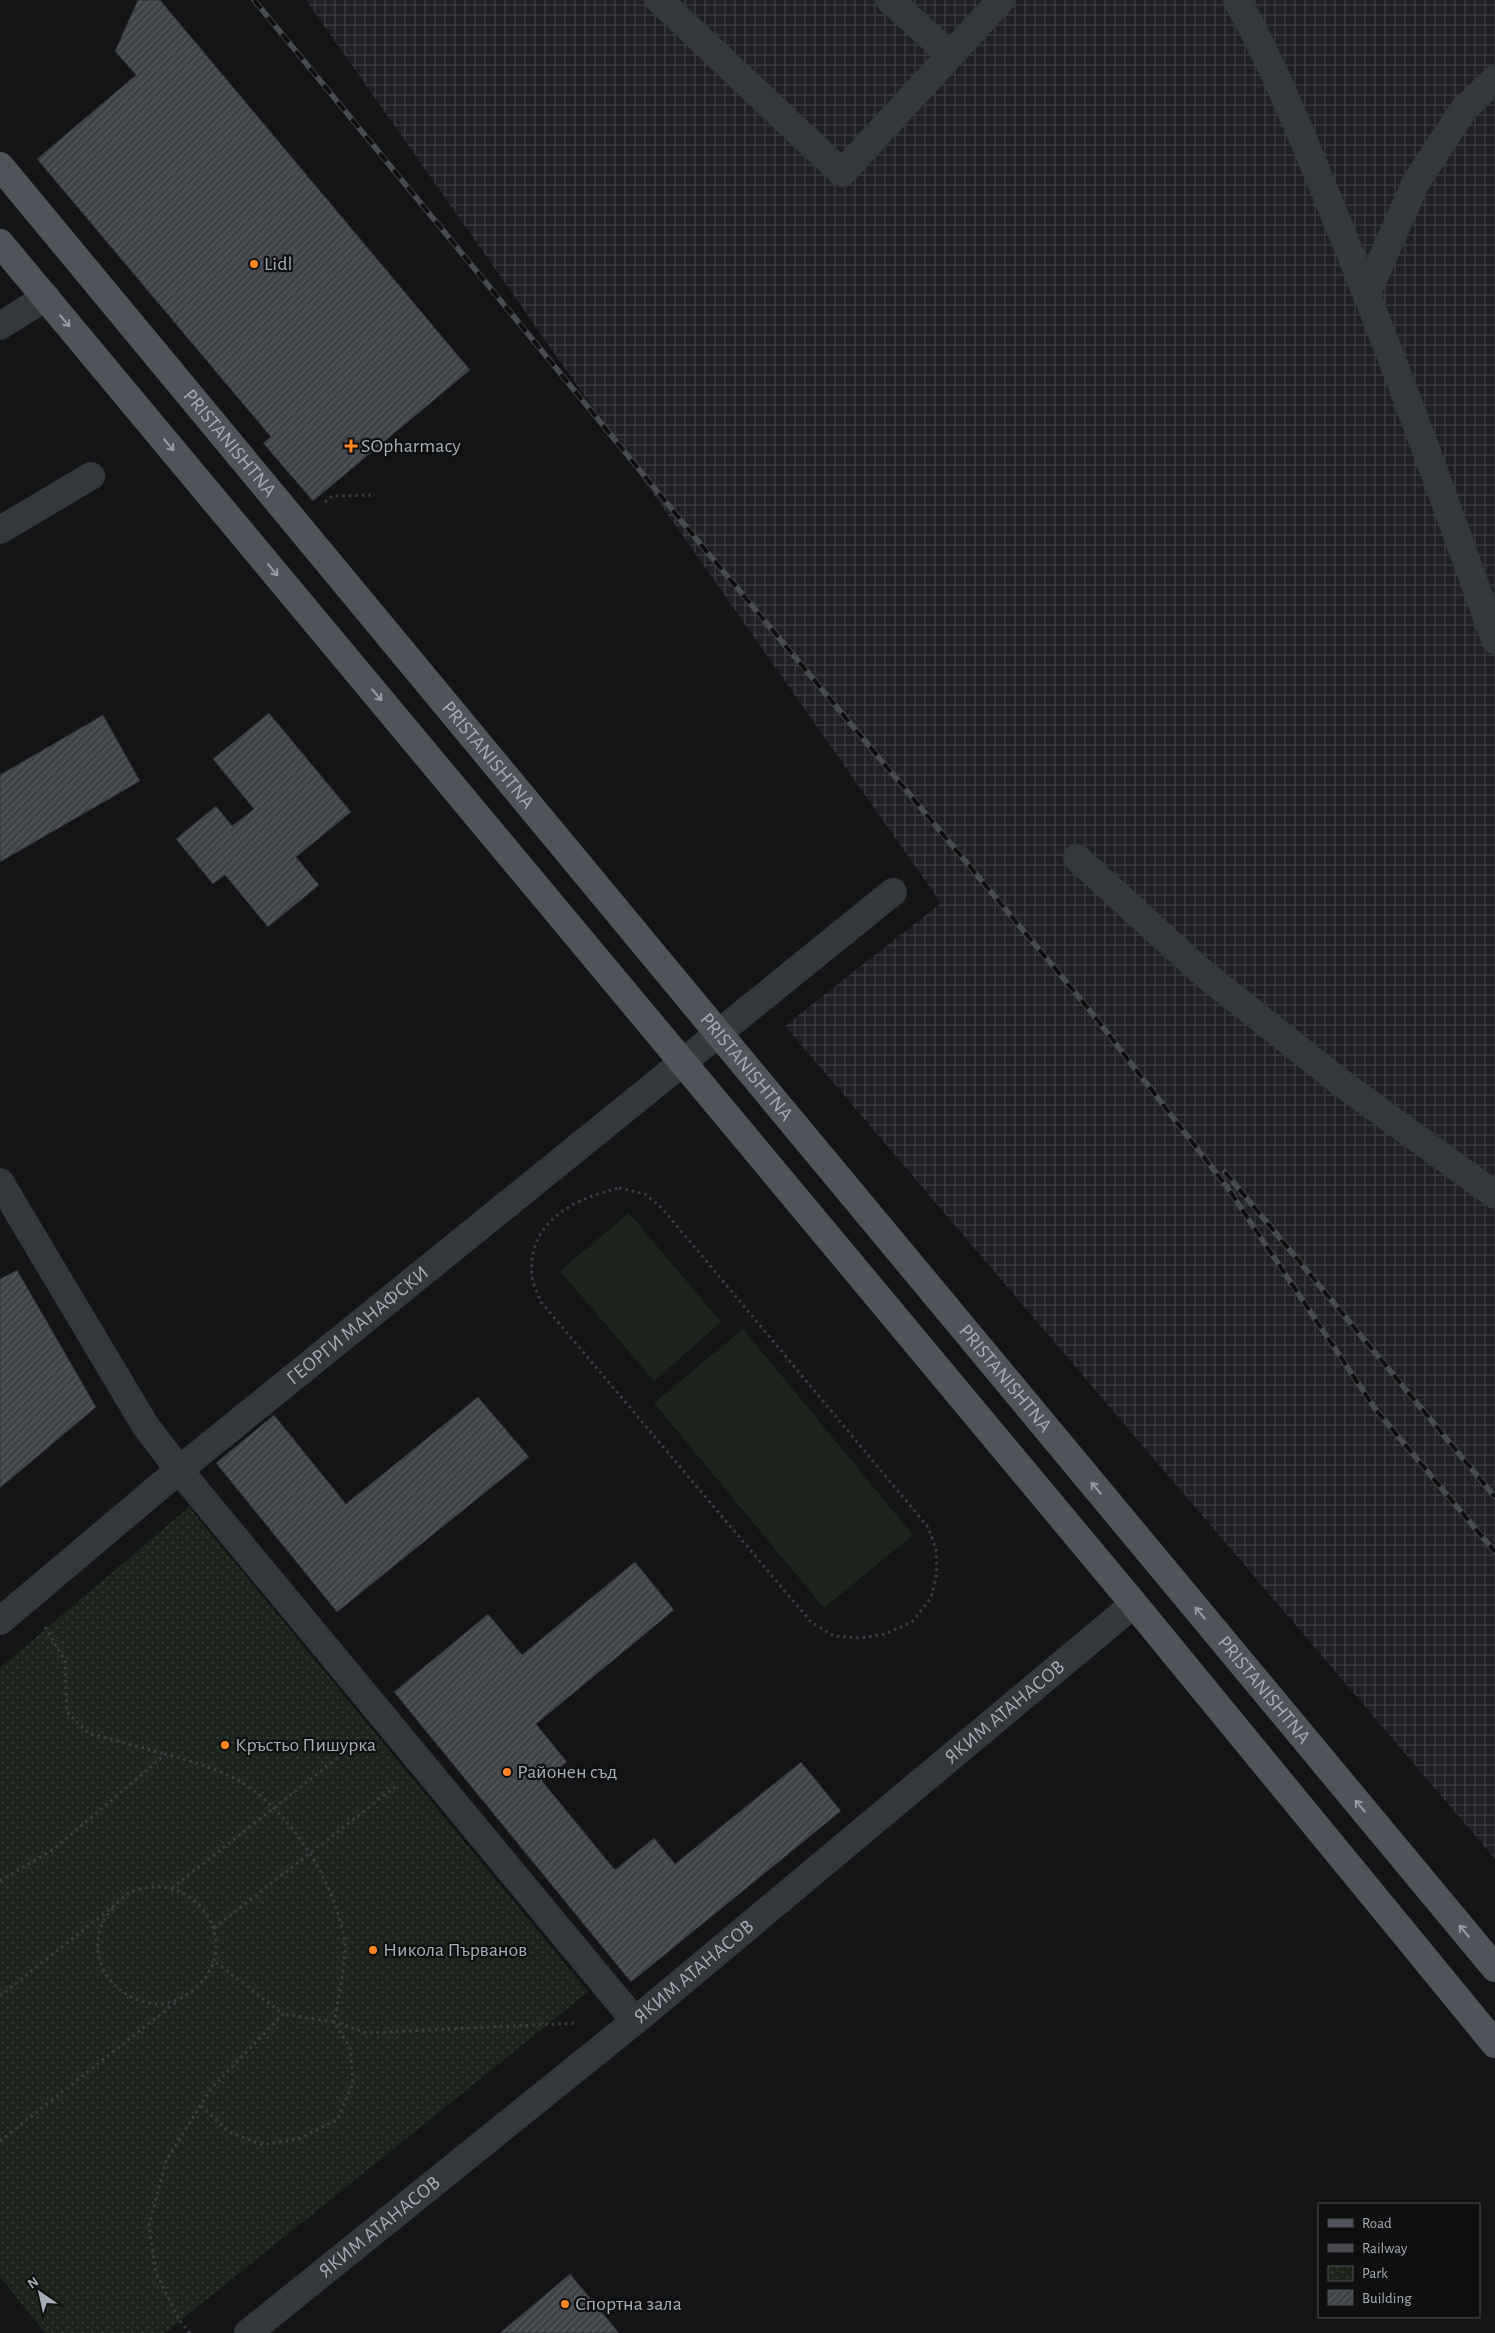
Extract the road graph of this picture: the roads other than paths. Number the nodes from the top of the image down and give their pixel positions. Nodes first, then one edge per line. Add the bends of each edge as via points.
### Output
1 (659, 0) edge
2 (890, 0) edge
3 (1001, 0) edge
4 (1238, 0) edge
5 (950, 56) junction
6 (1495, 79) edge
7 (0, 166) edge
8 (0, 243) edge
9 (1367, 293) junction
10 (46, 298) junction
11 (0, 326) edge
12 (91, 476) dead end
13 (0, 530) edge
14 (1495, 640) edge
15 (1077, 858) dead end
16 (893, 892) dead end
17 (719, 1034) junction
18 (684, 1063) junction
19 (0, 1182) edge
20 (1495, 1195) edge
21 (179, 1470) junction
22 (1134, 1604) junction
23 (0, 1621) edge
24 (1495, 1968) edge
25 (635, 2021) junction
26 (1495, 2044) edge
27 (248, 2333) edge

1 - 5 street via 842,173
2 - 5 street
3 - 5 street
4 - 9 street via 1306,145
6 - 9 street via 1464,109 1416,182
7 - 17 main road, PRISTANISHTNA
8 - 10 main road
9 - 14 street
10 - 11 street
10 -> 18 main road
12 - 13 street
15 - 20 street via 1204,974 1344,1085
16 - 17 street, ГЕОРГИ МАНАФСКИ
17 - 18 street, ГЕОРГИ МАНАФСКИ
24 -> 17 main road, PRISTANISHTNA
18 - 21 street, ГЕОРГИ МАНАФСКИ
18 - 22 main road
19 - 21 street via 145,1425
21 - 23 street, ГЕОРГИ МАНАФСКИ
21 - 25 street
22 - 25 street, ЯКИМ АТАНАСОВ
22 - 26 main road
25 - 27 street, ЯКИМ АТАНАСОВ

